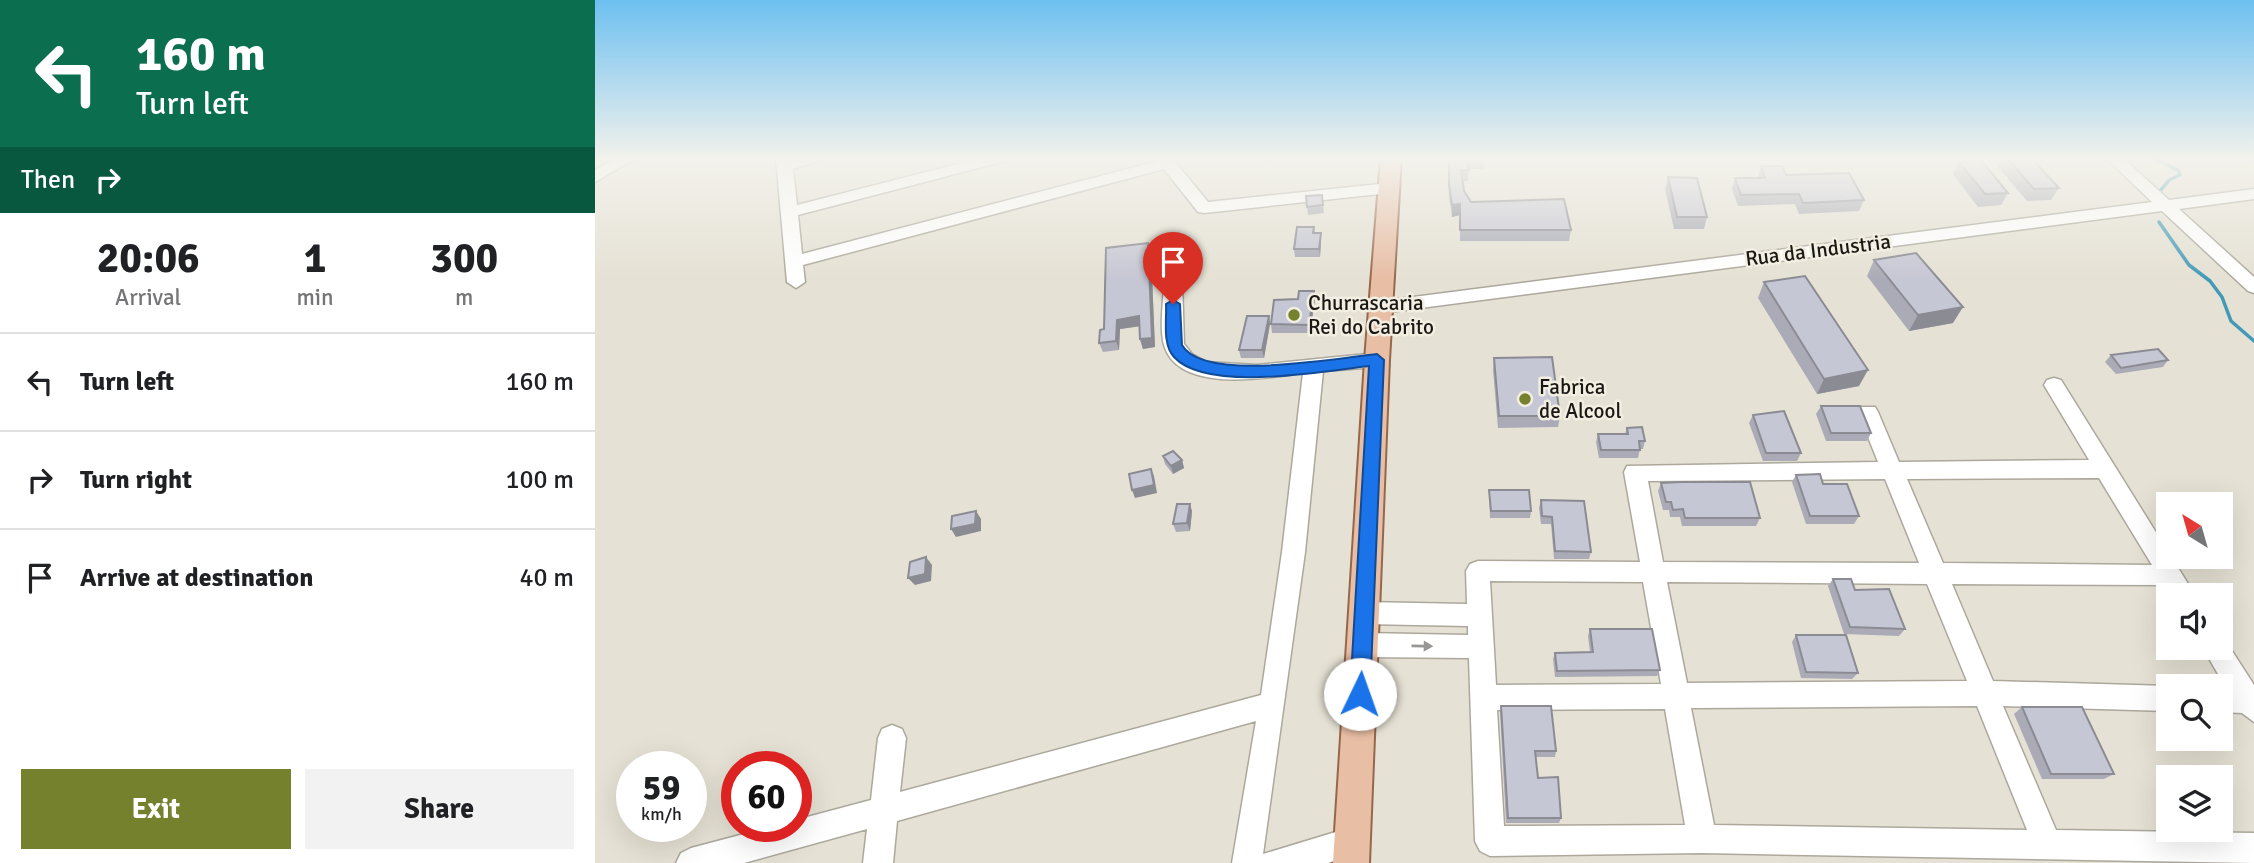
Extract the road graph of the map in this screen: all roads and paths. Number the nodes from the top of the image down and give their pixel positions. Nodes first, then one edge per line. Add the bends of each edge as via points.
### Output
1 (788, 198) edge
2 (842, 198) edge
3 (1027, 198) edge
4 (1196, 198) edge
5 (1294, 198) edge
6 (1388, 198) edge
7 (2154, 198) edge
8 (2218, 198) edge
9 (2161, 205) junction
10 (789, 212) junction
11 (795, 262) junction
12 (1173, 280) dead end
13 (796, 282) dead end
14 (2254, 287) edge
15 (1382, 307) junction
16 (1377, 360) junction
17 (1314, 365) junction
18 (2054, 385) dead end
19 (1868, 412) dead end
20 (2106, 469) junction
21 (1893, 471) junction
22 (1652, 571) junction
23 (1934, 572) junction
24 (2176, 583) edge
25 (2156, 584) edge
26 (1364, 613) junction
27 (1479, 615) junction
28 (1363, 645) junction
29 (1481, 647) junction
30 (2224, 660) edge
31 (1986, 693) junction
32 (1675, 695) junction
33 (1483, 698) junction
34 (2156, 698) edge
35 (2233, 702) edge
36 (1273, 704) junction
37 (2252, 705) edge
38 (892, 738) dead end
39 (884, 810) junction
40 (1702, 839) junction
41 (2048, 845) junction
42 (2254, 848) edge
43 (1352, 853) edge
44 (691, 863) edge
45 (878, 863) edge
46 (1247, 863) edge
47 (1274, 863) edge

1 - 10 street
2 - 10 street
3 - 11 street
4 - 5 street via 1204,208
6 - 15 main road
7 - 9 street
8 - 9 street, Rua da Industria
9 - 14 street
9 - 15 street, Rua da Industria
10 - 11 street
11 - 13 street
12 - 17 street via 1174,345 1185,358 1226,372
15 - 16 main road
16 - 17 street
16 - 26 main road
17 - 36 street via 1306,463
18 - 20 street
19 - 21 street
20 - 21 street
20 - 24 street
21 - 22 street via 1635,471
21 - 23 street
22 - 23 street
22 - 27 street via 1478,571
22 - 32 street
23 - 25 street
23 - 31 street
26 - 27 street
26 - 28 main road
27 - 29 street
28 -> 29 street
28 - 43 main road
29 - 33 street
30 - 37 street
31 - 32 street
31 - 34 street
31 - 41 street
32 - 33 street
32 - 40 street
33 - 40 street via 1490,841
35 - 37 street
36 - 39 street
36 - 46 street
38 - 39 street
39 - 44 street
39 - 45 street
40 - 41 street
41 - 42 street
43 - 47 street

